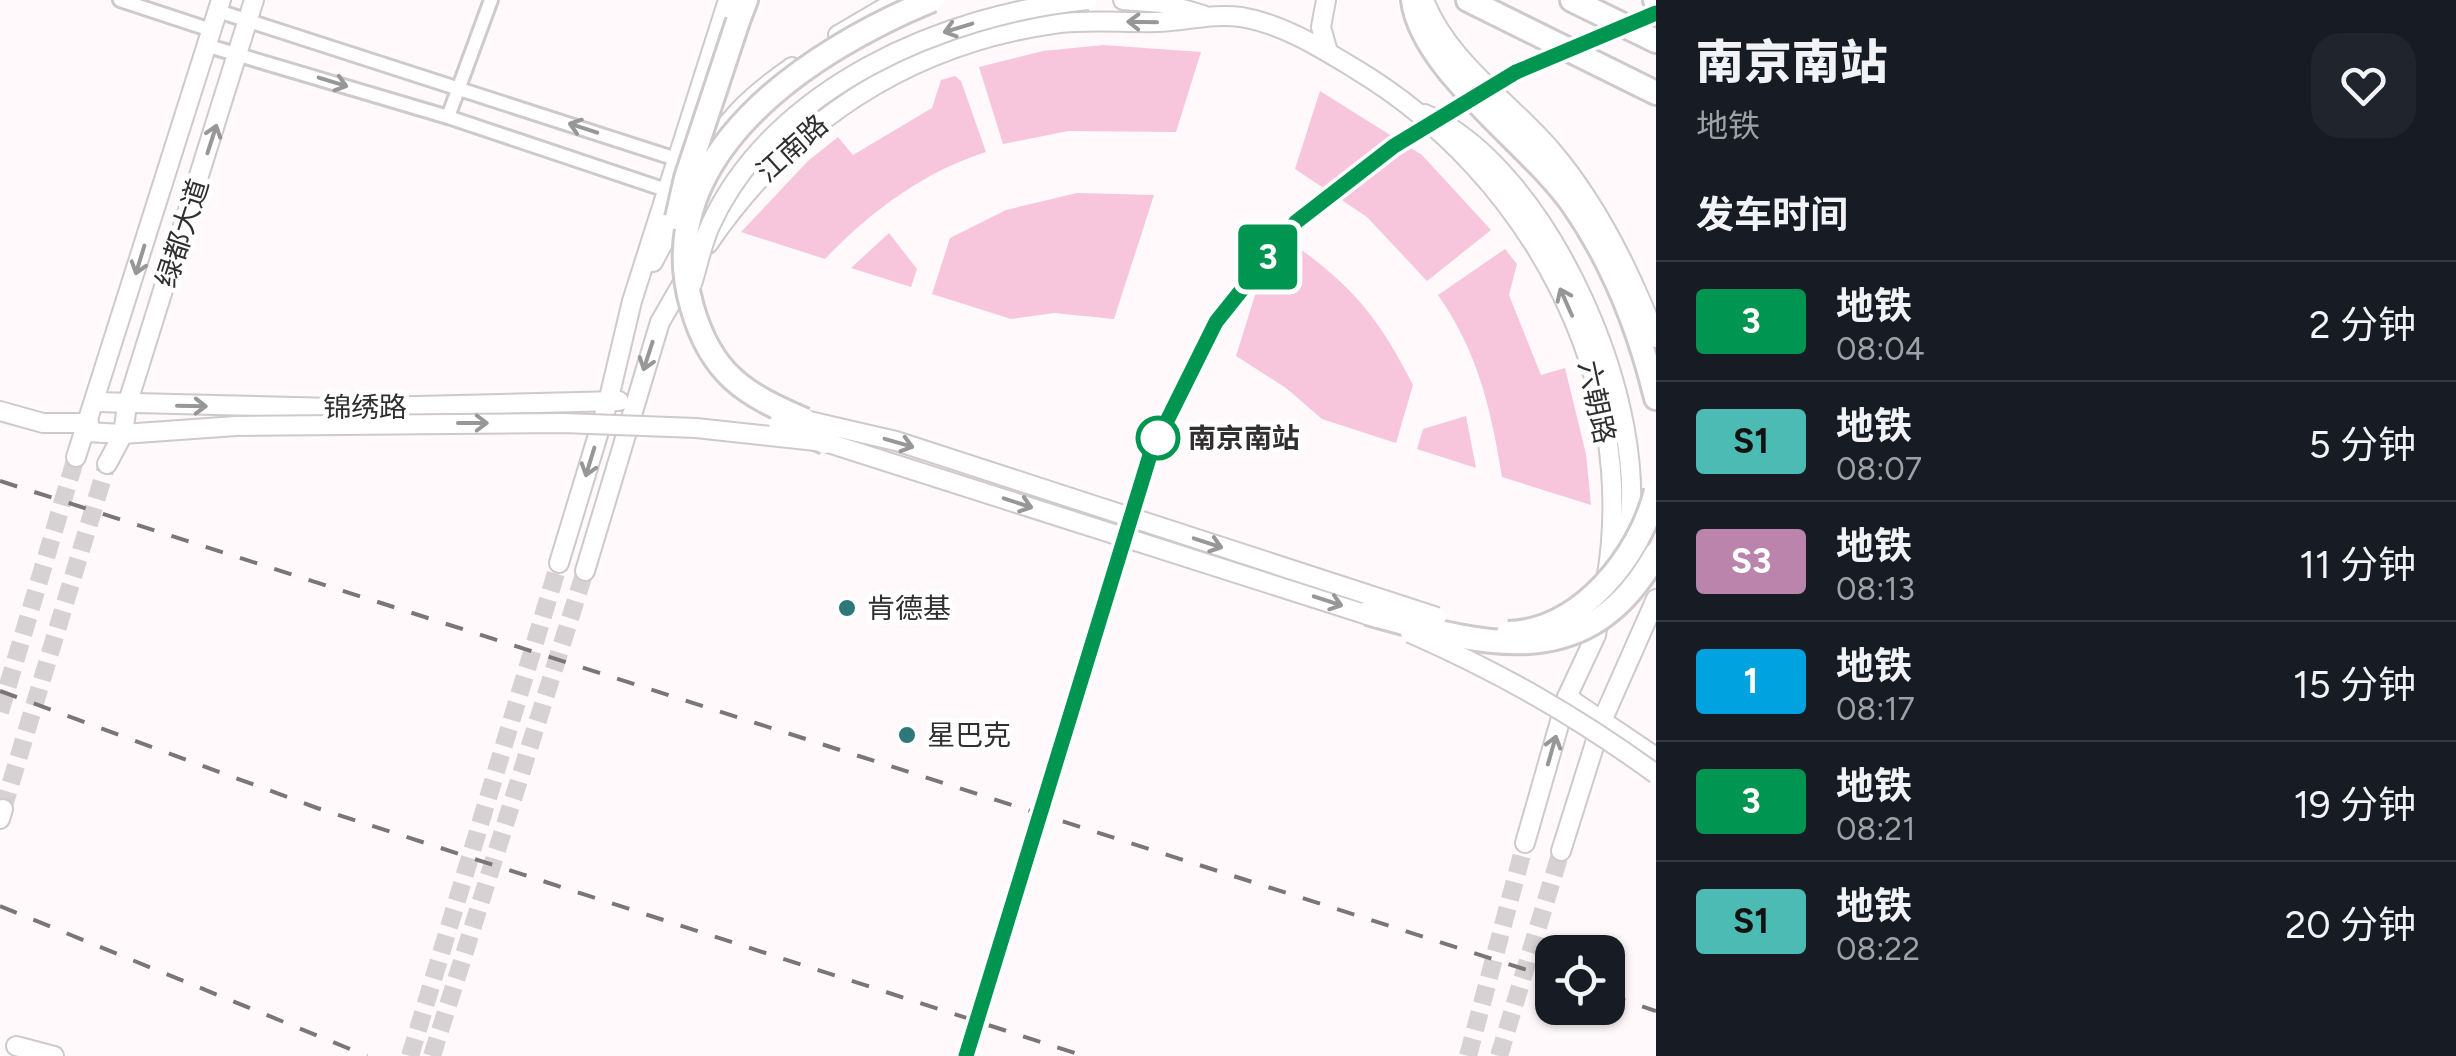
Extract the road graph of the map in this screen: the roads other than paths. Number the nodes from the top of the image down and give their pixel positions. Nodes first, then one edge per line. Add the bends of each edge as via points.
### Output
1 (120, 0) edge
2 (254, 0) edge
3 (491, 0) edge
4 (898, 0) edge
5 (932, 0) edge
6 (1088, 0) edge
7 (1104, 0) edge
8 (1123, 0) edge
9 (1326, 0) edge
10 (1413, 0) edge
11 (1424, 0) edge
12 (1468, 0) edge
13 (1572, 0) edge
14 (219, 6) edge
15 (737, 7) edge
16 (1243, 8) edge
17 (1213, 18) junction
18 (248, 22) junction
19 (208, 37) junction
20 (1656, 41) edge
21 (1328, 52) junction
22 (240, 53) junction
23 (458, 86) junction
24 (1656, 93) edge
25 (1417, 110) junction
26 (448, 117) junction
27 (676, 158) junction
28 (666, 190) junction
29 (632, 301) junction
30 (691, 305) junction
31 (1656, 338) edge
32 (710, 372) junction
33 (1656, 398) edge
34 (634, 399) junction
35 (95, 402) junction
36 (608, 402) junction
37 (127, 405) junction
38 (0, 411) edge
39 (763, 415) junction
40 (805, 420) junction
41 (88, 428) junction
42 (123, 434) junction
43 (825, 442) junction
44 (76, 457) tunnel mouth
45 (107, 464) tunnel mouth
46 (1656, 492) edge
47 (1656, 516) edge
48 (1656, 554) edge
49 (559, 563) tunnel mouth
50 (585, 571) tunnel mouth
51 (1616, 572) junction
52 (1656, 598) edge
53 (1572, 611) junction
54 (1367, 614) junction
55 (1437, 617) junction
56 (1596, 635) junction
57 (1492, 644) junction
58 (1567, 697) junction
59 (1602, 721) junction
60 (1656, 757) edge
61 (1656, 774) edge
62 (1524, 844) tunnel mouth
63 (1560, 851) tunnel mouth
64 (8, 1042) edge
65 (34, 1056) edge
66 (54, 1056) edge

1 - 19 street
2 - 18 street, 绿都大道
3 - 23 street
4 - 29 street via 742,104 710,146
5 - 30 highway, bridge via 842,42 758,106 728,141 694,203 685,262
6 - 7 street
6 -> 30 street, bridge via 952,29 870,65 828,92 790,122 726,199 710,226
8 - 17 street via 1162,2
9 - 21 street via 1321,27
10 - 33 highway via 1415,19 1435,56 1572,204 1624,296
11 - 31 street via 1451,49 1554,153 1606,230
12 - 24 highway
13 - 20 highway
14 - 18 street
14 - 19 street, 绿都大道
15 - 27 street
15 - 32 highway, bridge via 686,178 672,265 681,326
16 - 17 street, 江南路
16 - 21 street, 六朝路
17 -> 34 street, 江南路 via 1010,32 878,80 794,142 736,203 660,322
18 - 22 street, 绿都大道
18 - 23 street
19 - 22 street
19 -> 35 street, 绿都大道
21 - 25 street, 六朝路
22 -> 26 street
37 -> 22 street, 绿都大道
23 - 26 street
27 -> 23 street
25 - 51 street, bridge via 1452,125 1490,159 1537,214 1580,282 1626,405 1632,522
56 -> 25 street, 六朝路 via 1613,501 1598,384 1561,291 1530,238 1501,196
26 - 28 street
27 - 28 street
28 - 29 street
29 - 36 street
30 - 32 highway, bridge
30 - 40 highway, bridge via 720,369 764,402
32 - 39 highway via 740,403
34 - 36 street, 锦绣路
34 - 50 street, 江南路
35 - 37 street, 锦绣路
35 - 41 street, 绿都大道
37 -> 36 street, 锦绣路
36 -> 49 street
37 - 42 street, 绿都大道
38 - 41 street
39 - 40 highway, bridge
39 - 43 highway, bridge
40 -> 55 street, bridge via 896,441
41 - 42 street
41 - 44 street, 绿都大道
42 -> 43 street, bridge via 236,426 582,424
42 - 45 street, 绿都大道
43 -> 54 street, bridge
46 - 51 highway, bridge
47 - 56 street
48 - 57 highway, bridge via 1628,593 1592,623 1542,643
51 - 53 highway, bridge
52 - 59 street
53 - 55 highway, bridge via 1511,633
53 - 57 highway, bridge via 1543,630
54 - 57 highway, bridge
54 - 61 street, bridge via 1489,666 1582,720
55 - 57 highway, bridge
56 - 58 street, 六朝路
58 - 59 street
62 -> 58 street, 六朝路
59 - 60 street
59 - 63 street
64 - 65 street
64 - 66 street

